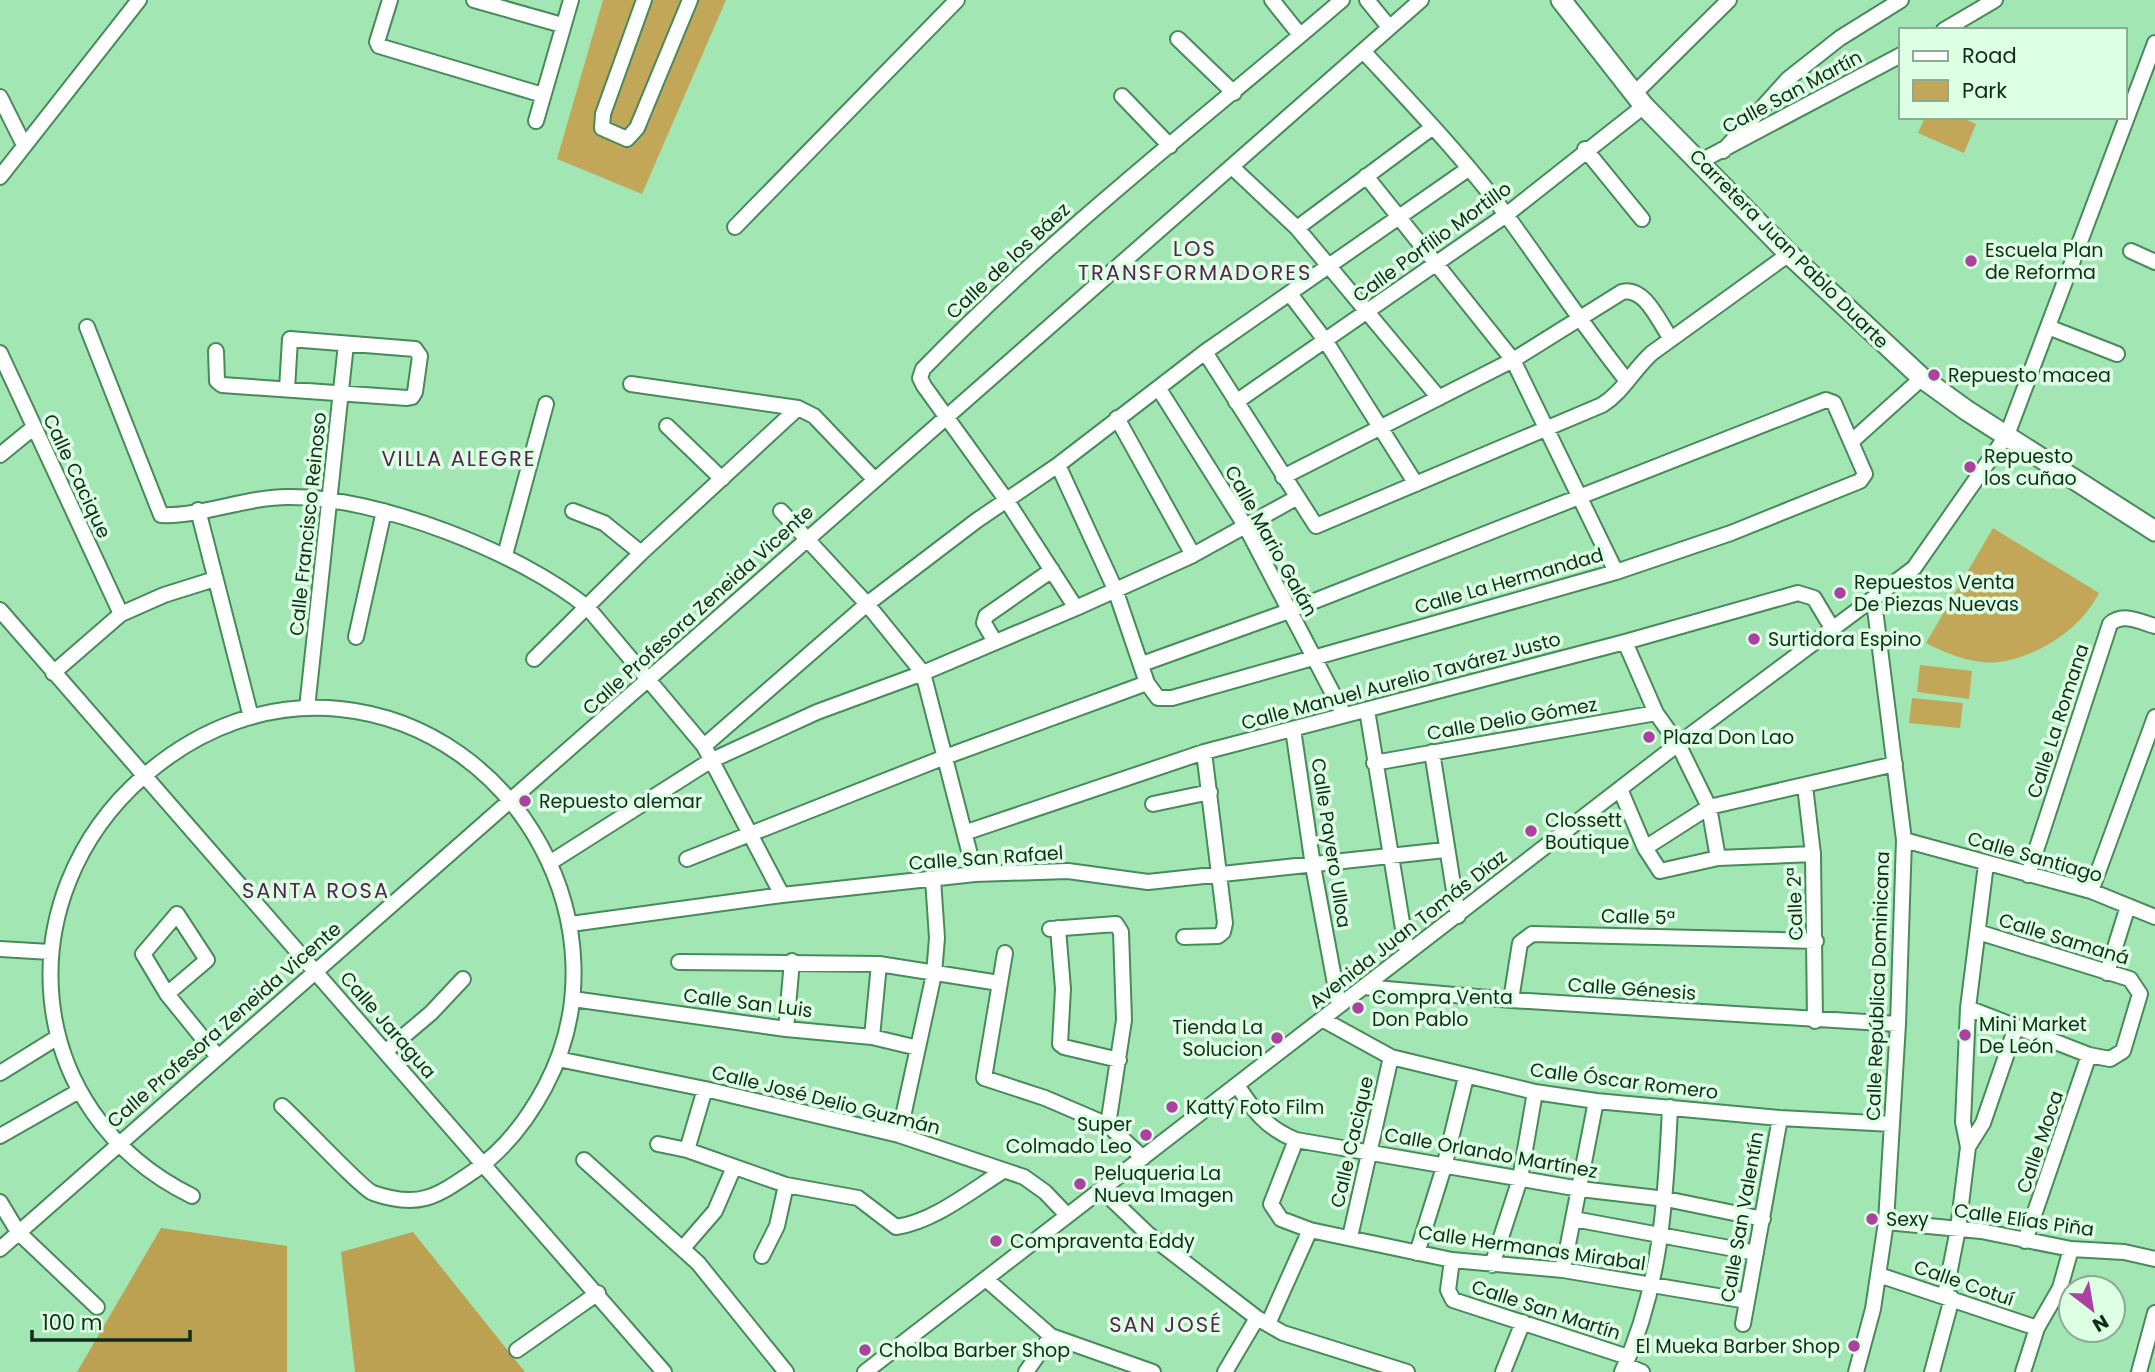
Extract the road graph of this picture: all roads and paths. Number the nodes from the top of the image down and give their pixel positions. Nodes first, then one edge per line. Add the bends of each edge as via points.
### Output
1 (139, 0) edge
2 (390, 0) edge
3 (474, 0) edge
4 (571, 0) edge
5 (644, 0) edge
6 (690, 0) edge
7 (957, 0) edge
8 (1272, 0) edge
9 (1342, 0) edge
10 (1367, 0) edge
11 (1421, 0) edge
12 (1561, 0) edge
13 (1729, 0) edge
14 (1901, 0) edge
15 (1995, 0) edge
16 (562, 25) junction
17 (1389, 27) junction
18 (1947, 28) edge
19 (1300, 36) junction
20 (1178, 39) dead end
21 (2155, 43) edge
22 (1363, 51) junction
23 (1899, 56) edge
24 (1234, 93) junction
25 (543, 95) junction
26 (1122, 96) dead end
27 (0, 97) edge
28 (1639, 100) junction
29 (2127, 117) edge
30 (2126, 119) edge
31 (536, 121) dead end
32 (1433, 127) junction
33 (24, 145) junction
34 (1170, 146) junction
35 (1586, 149) junction
36 (1723, 151) junction
37 (1700, 160) junction
38 (1232, 167) junction
39 (1468, 169) junction
40 (1366, 176) junction
41 (0, 177) edge
42 (1506, 215) junction
43 (1397, 217) junction
44 (1643, 219) dead end
45 (735, 226) dead end
46 (1297, 228) junction
47 (2131, 250) dead end
48 (1789, 254) junction
49 (2155, 262) edge
50 (1439, 263) junction
51 (1329, 265) junction
52 (1290, 295) junction
53 (1370, 312) junction
54 (1578, 320) junction
55 (87, 327) dead end
56 (2048, 327) junction
57 (1671, 339) junction
58 (1325, 340) junction
59 (346, 344) junction
60 (216, 351) dead end
61 (1205, 352) junction
62 (0, 353) edge
63 (2117, 354) dead end
64 (1513, 360) junction
65 (1922, 379) junction
66 (1627, 381) junction
67 (631, 384) dead end
68 (287, 389) junction
69 (1159, 389) junction
70 (341, 393) junction
71 (1438, 398) junction
72 (1236, 402) junction
73 (546, 404) dead end
74 (798, 408) junction
75 (1117, 418) junction
76 (945, 419) junction
77 (667, 426) dead end
78 (33, 428) junction
79 (1379, 428) junction
80 (1547, 430) junction
81 (2007, 435) junction
82 (1851, 442) junction
83 (0, 455) edge
84 (1058, 465) junction
85 (1283, 477) junction
86 (722, 479) junction
87 (875, 480) junction
88 (1416, 484) junction
89 (330, 498) junction
90 (1296, 498) junction
91 (1582, 498) junction
92 (1007, 502) junction
93 (198, 510) junction
94 (384, 511) junction
95 (573, 511) dead end
96 (780, 511) dead end
97 (1246, 527) junction
98 (2155, 531) edge
99 (808, 537) junction
100 (641, 553) junction
101 (505, 555) junction
102 (1193, 555) junction
103 (1052, 570) junction
104 (1616, 572) junction
105 (215, 579) junction
106 (1115, 589) junction
107 (1874, 601) junction
108 (867, 604) junction
109 (588, 608) junction
110 (1076, 608) junction
111 (0, 610) edge
112 (1289, 611) junction
113 (121, 614) junction
114 (2155, 626) edge
115 (1832, 628) junction
116 (356, 637) dead end
117 (996, 642) junction
118 (1625, 642) junction
119 (1313, 656) junction
120 (534, 659) dead end
121 (1142, 664) junction
122 (53, 673) junction
123 (923, 673) junction
124 (649, 681) junction
125 (1147, 683) junction
126 (307, 708) junction
127 (1367, 710) junction
128 (1656, 713) junction
129 (1344, 715) junction
130 (251, 717) junction
131 (2155, 718) edge
132 (1293, 729) junction
133 (1678, 744) junction
134 (704, 746) junction
135 (1204, 752) junction
136 (1432, 752) junction
137 (946, 757) junction
138 (710, 761) junction
139 (1374, 763) junction
140 (1895, 764) junction
141 (144, 776) junction
142 (1805, 786) junction
143 (1620, 789) junction
144 (1210, 792) junction
145 (510, 799) junction
146 (1153, 804) dead end
147 (1709, 807) junction
148 (967, 832) junction
149 (749, 834) junction
150 (1904, 840) junction
151 (1645, 848) junction
152 (1445, 850) junction
153 (1813, 854) junction
154 (1390, 856) junction
155 (1718, 858) junction
156 (687, 859) dead end
157 (551, 862) junction
158 (1986, 864) junction
159 (1313, 866) junction
160 (975, 874) junction
161 (2028, 875) junction
162 (1220, 876) junction
163 (933, 879) junction
164 (2091, 891) junction
165 (782, 895) junction
166 (2128, 906) junction
167 (1458, 916) junction
168 (2155, 917) edge
169 (571, 924) junction
170 (1978, 932) junction
171 (1184, 937) dead end
172 (1816, 941) junction
173 (0, 949) edge
174 (50, 952) junction
175 (1005, 953) dead end
176 (1407, 953) junction
177 (792, 961) junction
178 (679, 962) dead end
179 (879, 964) junction
180 (316, 971) junction
181 (2107, 973) junction
182 (934, 974) junction
183 (463, 979) dead end
184 (999, 983) junction
185 (1364, 987) junction
186 (167, 994) junction
187 (573, 999) junction
188 (1511, 1000) junction
189 (1339, 1005) junction
190 (1968, 1009) junction
191 (1322, 1019) junction
192 (1815, 1021) junction
193 (1898, 1024) junction
194 (2016, 1027) junction
195 (786, 1029) junction
196 (58, 1037) junction
197 (872, 1037) junction
198 (918, 1048) junction
199 (386, 1051) junction
200 (2089, 1055) junction
201 (1391, 1056) junction
202 (218, 1057) junction
203 (558, 1059) junction
204 (1119, 1060) junction
205 (0, 1073) edge
206 (1466, 1077) junction
207 (1237, 1085) junction
208 (705, 1089) junction
209 (79, 1091) junction
210 (1535, 1092) junction
211 (1596, 1101) junction
212 (282, 1106) dead end
213 (1670, 1107) junction
214 (1780, 1118) junction
215 (1108, 1125) junction
216 (1892, 1125) junction
217 (899, 1135) junction
218 (0, 1136) edge
219 (1296, 1140) junction
220 (118, 1143) junction
221 (658, 1144) dead end
222 (1968, 1147) junction
223 (687, 1150) junction
224 (1370, 1152) junction
225 (1143, 1158) junction
226 (584, 1160) dead end
227 (483, 1164) junction
228 (734, 1167) junction
229 (1444, 1167) junction
230 (1003, 1171) junction
231 (1520, 1179) junction
232 (786, 1185) junction
233 (1580, 1189) junction
234 (1102, 1190) junction
235 (192, 1196) dead end
236 (1666, 1199) junction
237 (0, 1202) edge
238 (1067, 1216) junction
239 (1574, 1219) junction
240 (1763, 1219) junction
241 (1886, 1222) junction
242 (1958, 1229) junction
243 (1310, 1230) junction
244 (18, 1232) junction
245 (1660, 1234) junction
246 (1350, 1237) junction
247 (2025, 1241) junction
248 (683, 1248) junction
249 (0, 1249) edge
250 (2071, 1249) junction
251 (1418, 1253) junction
252 (1756, 1253) junction
253 (762, 1256) dead end
254 (2155, 1259) edge
255 (1452, 1260) junction
256 (1492, 1265) junction
257 (1563, 1270) junction
258 (1879, 1275) junction
259 (987, 1280) junction
260 (1653, 1285) junction
261 (598, 1293) junction
262 (1948, 1297) junction
263 (1747, 1301) junction
264 (97, 1307) dead end
265 (1263, 1321) junction
266 (1524, 1322) junction
267 (2154, 1322) edge
268 (1742, 1324) dead end
269 (2037, 1328) junction
270 (1051, 1336) junction
271 (517, 1350) dead end
272 (1625, 1365) edge
273 (876, 1369) edge
274 (664, 1372) edge
275 (786, 1372) edge
276 (1026, 1372) edge
277 (1153, 1372) edge
278 (1225, 1372) edge
279 (1407, 1372) edge
280 (1503, 1372) edge
281 (1642, 1372) edge
282 (1856, 1372) edge
283 (1932, 1372) edge
284 (2023, 1372) edge
285 (2139, 1372) edge

1 - 33 street
2 - 25 street via 379,46
3 - 16 street
4 - 16 street
5 - 6 street via 603,114 602,128 627,139 637,128
7 - 45 street
8 - 19 street
9 - 19 street, Calle de los Báez
10 - 17 street
11 - 17 street, Calle Profesora Zeneida Vicente
12 - 28 main road, Carretera Juan Pablo Duarte
13 - 28 street, Calle Porfilio Mortillo
14 - 36 street via 1840,38 1788,79
15 - 18 street
16 - 25 street
17 - 22 street, Calle Profesora Zeneida Vicente
19 - 24 street, Calle de los Báez
20 - 24 street
21 - 29 street, Avenida Juan Tomás Díaz
22 - 32 street
22 - 38 street, Calle Profesora Zeneida Vicente
23 - 36 street, Calle San Martín
24 - 34 street, Calle de los Báez
25 - 31 street
26 - 34 street
27 - 33 street
28 - 35 street, Calle Porfilio Mortillo
28 - 37 main road, Carretera Juan Pablo Duarte
30 - 56 street, Avenida Juan Tomás Díaz
32 - 39 street
32 - 40 street
33 - 41 street
34 - 76 street, Calle de los Báez via 1068,231 923,369 919,378
35 - 42 street, Calle Porfilio Mortillo
35 - 44 street
36 - 37 street, Calle San Martín
37 - 48 main road, Carretera Juan Pablo Duarte
38 - 46 street
38 - 76 street, Calle Profesora Zeneida Vicente
39 - 42 street
39 - 43 street
40 - 43 street
40 - 46 street
42 - 50 street, Calle Porfilio Mortillo
42 - 54 street
43 - 50 street
43 - 51 street
46 - 51 street
47 - 49 street
48 - 57 street
48 - 65 main road, Carretera Juan Pablo Duarte
50 - 53 street, Calle Porfilio Mortillo
50 - 64 street
51 - 52 street
51 - 53 street
52 - 58 street
52 - 61 street
53 - 58 street, Calle Porfilio Mortillo
53 - 71 street
54 - 57 street via 1631,290 1641,294
54 - 64 street
54 - 66 street
55 - 93 street via 160,514
56 - 63 street
56 - 81 street, Avenida Juan Tomás Díaz
57 - 66 street via 1636,367
58 - 72 street, Calle Porfilio Mortillo
58 - 79 street
59 - 68 street via 290,339
59 - 70 street, Calle Francisco Reinoso
59 - 70 street via 419,352 412,397
60 - 68 street via 219,384
61 - 69 street
61 - 72 street
62 - 78 street, Calle Cacique
64 - 71 street
64 - 80 street
65 - 81 main road, Carretera Juan Pablo Duarte
65 - 82 street
66 - 80 street via 1620,394
67 - 74 street
68 - 70 street
69 - 75 street
69 - 97 street, Calle Mario Galán
70 - 89 street, Calle Francisco Reinoso
71 - 79 street
72 - 85 street
73 - 101 street
74 - 86 street
74 - 87 street via 814,416
75 - 84 street
75 - 102 street
76 - 87 street, Calle Profesora Zeneida Vicente
76 - 92 street, Calle de los Báez
77 - 86 street
78 - 83 street
78 - 113 street, Calle Cacique
79 - 85 street
79 - 88 street
80 - 88 street
80 - 91 street
81 - 98 main road, Carretera Juan Pablo Duarte
81 - 107 street, Avenida Juan Tomás Díaz via 1914,568
82 - 91 street via 1834,403 1826,400
82 - 104 street, Calle La Hermandad via 1863,478 1731,533
84 - 92 street
84 - 106 street
85 - 90 street
86 - 100 street
87 - 99 street, Calle Profesora Zeneida Vicente
88 - 90 street via 1316,526
89 - 93 street via 286,497
89 - 94 street
89 - 126 street, Calle Francisco Reinoso
90 - 97 street
91 - 104 street
91 - 112 street
92 - 103 street, Calle de los Báez
92 - 108 street
93 - 105 street
94 - 101 street
94 - 116 street
95 - 100 street via 604,523
96 - 99 street
97 - 102 street
97 - 112 street, Calle Mario Galán
99 - 108 street
99 - 124 street, Calle Profesora Zeneida Vicente
100 - 109 street
101 - 109 street via 568,591
102 - 106 street
103 - 110 street, Calle de los Báez
103 - 117 street via 986,616 984,624
104 - 119 street, Calle La Hermandad
105 - 113 street
105 - 130 street
106 - 110 street
106 - 121 street
107 - 115 street, Avenida Juan Tomás Díaz
107 - 140 street, Calle República Dominicana
108 - 123 street
108 - 134 street
109 - 120 street
109 - 124 street
110 - 117 street
111 - 122 street, Calle Jaragua
112 - 119 street, Calle Mario Galán
112 - 121 street
113 - 122 street
114 - 161 street, Calle La Romana via 2126,618 2110,624
115 - 118 street, Calle Manuel Aurelio Tavárez Justo via 1814,598 1798,593
115 - 133 street, Avenida Juan Tomás Díaz
117 - 123 street
118 - 127 street, Calle Manuel Aurelio Tavárez Justo
118 - 128 street
119 - 125 street, Calle La Hermandad via 1172,698 1158,698
119 - 129 street, Calle Mario Galán
121 - 125 street
122 - 141 street, Calle Jaragua
123 - 137 street
123 - 138 street via 817,712
124 - 134 street
124 - 145 street, Calle Profesora Zeneida Vicente
125 - 137 street
126 - 130 street
126 - 145 street via 373,715 419,731 462,756
127 - 129 street, Calle Manuel Aurelio Tavárez Justo
127 - 139 street
128 - 133 street
128 - 136 street, Calle Delio Gómez
129 - 132 street, Calle Manuel Aurelio Tavárez Justo
130 - 141 street via 194,740
131 - 164 street
132 - 135 street, Calle Manuel Aurelio Tavárez Justo
132 - 159 street, Calle Payero Ulloa
133 - 143 street, Avenida Juan Tomás Díaz
133 - 147 street
134 - 138 street
135 - 144 street
135 - 148 street, Calle Manuel Aurelio Tavárez Justo
136 - 139 street, Calle Delio Gómez
136 - 152 street
137 - 148 street
137 - 149 street
138 - 149 street
138 - 157 street
139 - 154 street
140 - 142 street
140 - 150 street, Calle República Dominicana
141 - 174 street via 117,801 83,846 61,897
141 - 180 street, Calle Jaragua
142 - 147 street
142 - 153 street, Calle 2ª
143 - 151 street
143 - 167 street, Avenida Juan Tomás Díaz
144 - 146 street
144 - 162 street
145 - 157 street
145 - 180 street, Calle Profesora Zeneida Vicente
147 - 151 street
147 - 155 street
148 - 160 street
149 - 156 street
149 - 165 street
150 - 158 street, Calle Santiago
150 - 193 street, Calle República Dominicana
151 - 155 street via 1660,871
152 - 154 street, Calle San Rafael
152 - 167 street
153 - 155 street
153 - 172 street, Calle 2ª
154 - 159 street, Calle San Rafael
154 - 176 street
157 - 169 street
158 - 161 street, Calle Santiago
158 - 170 street
159 - 162 street, Calle San Rafael
159 - 189 street, Calle Payero Ulloa
160 - 162 street, Calle San Rafael via 1068,871 1148,882
160 - 163 street, Calle San Rafael
161 - 164 street, Calle Santiago
162 - 171 street via 1223,932
163 - 165 street, Calle San Rafael
163 - 182 street
164 - 166 street, Calle Santiago
165 - 169 street, Calle San Rafael
166 - 168 street, Calle Santiago
166 - 181 street
167 - 176 street, Avenida Juan Tomás Díaz
169 - 187 street
170 - 181 street, Calle Samaná
170 - 190 street
172 - 188 street, Calle 5ª via 1532,933 1520,943
172 - 192 street, Calle 2ª
173 - 174 street
174 - 196 street via 50,995
175 - 184 street
176 - 185 street, Avenida Juan Tomás Díaz
177 - 178 street
177 - 179 street
177 - 195 street
179 - 182 street
179 - 197 street
180 - 199 street, Calle Jaragua
180 - 202 street, Calle Profesora Zeneida Vicente
181 - 200 street, Calle Samaná via 2130,979 2140,994 2123,1051 2110,1059
182 - 184 street
182 - 198 street
183 - 199 street
184 - 215 street via 984,1078
185 - 188 street, Calle Génesis
185 - 189 street, Avenida Juan Tomás Díaz
186 - 186 street via 143,954 177,914 207,960
186 - 202 street
187 - 195 street, Calle San Luis
187 - 203 street
188 - 192 street, Calle Génesis
189 - 191 street, Avenida Juan Tomás Díaz
190 - 194 street
190 - 222 street via 1963,1122
191 - 201 street, Calle Óscar Romero
191 - 207 street, Avenida Juan Tomás Díaz
192 - 193 street, Calle Génesis
193 - 216 street, Calle República Dominicana
194 - 200 street
194 - 222 street via 1983,1123
195 - 197 street, Calle San Luis
196 - 205 street
196 - 209 street
197 - 198 street, Calle San Luis
198 - 217 street
199 - 227 street, Calle Jaragua
200 - 247 street, Calle Moca
201 - 206 street, Calle Óscar Romero
201 - 224 street, Calle Cacique
202 - 220 street, Calle Profesora Zeneida Vicente
203 - 208 street, Calle José Delio Guzmán
203 - 227 street via 529,1115
204 - 204 street via 1124,1020 1121,932 1115,924 1054,928 1063,989 1060,1044
204 - 215 street
206 - 210 street, Calle Óscar Romero
206 - 229 street
207 - 219 street, Calle Orlando Martínez via 1257,1117
207 - 225 street, Avenida Juan Tomás Díaz
208 - 217 street, Calle José Delio Guzmán
208 - 223 street
209 - 218 street
209 - 220 street
210 - 211 street, Calle Óscar Romero
210 - 231 street
211 - 213 street, Calle Óscar Romero
211 - 233 street
212 - 227 street via 367,1191 421,1202
213 - 214 street, Calle Óscar Romero
213 - 236 street
214 - 216 street, Calle Óscar Romero
214 - 240 street, Calle San Valentín
215 - 225 street
216 - 241 street, Calle República Dominicana
217 - 230 street, Calle José Delio Guzmán
219 - 224 street, Calle Orlando Martínez
219 - 243 street, Calle Hermanas Mirabal via 1271,1204 1281,1219
220 - 235 street via 157,1176
220 - 244 street, Calle Profesora Zeneida Vicente
221 - 223 street
222 - 242 street
223 - 228 street
224 - 229 street, Calle Orlando Martínez
224 - 246 street, Calle Cacique
225 - 234 street, Avenida Juan Tomás Díaz
226 - 248 street
227 - 261 street, Calle Jaragua
228 - 232 street
228 - 248 street via 715,1211
229 - 231 street, Calle Orlando Martínez
229 - 251 street
230 - 232 street via 955,1202 907,1226 895,1227 858,1198
230 - 238 street, Calle José Delio Guzmán via 1024,1177
231 - 233 street, Calle Orlando Martínez
231 - 256 street
232 - 253 street via 777,1226
233 - 236 street, Calle Orlando Martínez
233 - 239 street
234 - 238 street, Avenida Juan Tomás Díaz
234 - 265 street via 1148,1234
236 - 240 street, Calle Orlando Martínez
236 - 245 street
237 - 244 street
238 - 259 street, Avenida Juan Tomás Díaz
239 - 245 street
239 - 257 street
240 - 252 street, Calle San Valentín
241 - 242 street, Calle Elías Piña
241 - 258 street, Calle República Dominicana
242 - 247 street, Calle Elías Piña
242 - 262 street
243 - 246 street, Calle Hermanas Mirabal
243 - 265 street
244 - 249 street, Calle Profesora Zeneida Vicente
244 - 264 street
245 - 252 street
245 - 260 street
246 - 251 street, Calle Hermanas Mirabal
247 - 250 street, Calle Elías Piña
248 - 275 street via 740,1311
250 - 254 street, Calle Elías Piña
250 - 269 street via 2060,1289
251 - 255 street, Calle Hermanas Mirabal
252 - 263 street, Calle San Valentín
255 - 256 street, Calle Hermanas Mirabal
255 - 266 street, Calle San Martín via 1448,1290 1453,1300
256 - 257 street, Calle Hermanas Mirabal
257 - 260 street, Calle Hermanas Mirabal
258 - 262 street, Calle Cotuí
258 - 282 street, Calle República Dominicana
259 - 270 street
259 - 273 street, Avenida Juan Tomás Díaz
260 - 263 street, Calle Hermanas Mirabal
260 - 272 street
261 - 271 street
261 - 274 street, Calle Jaragua
262 - 269 street, Calle Cotuí
262 - 283 street
263 - 268 street, Calle San Valentín
265 - 278 street
265 - 279 street via 1283,1333
266 - 272 street, Calle San Martín
266 - 280 street
267 - 285 street
269 - 284 street
270 - 276 street
270 - 277 street
272 - 281 street, Calle San Martín

